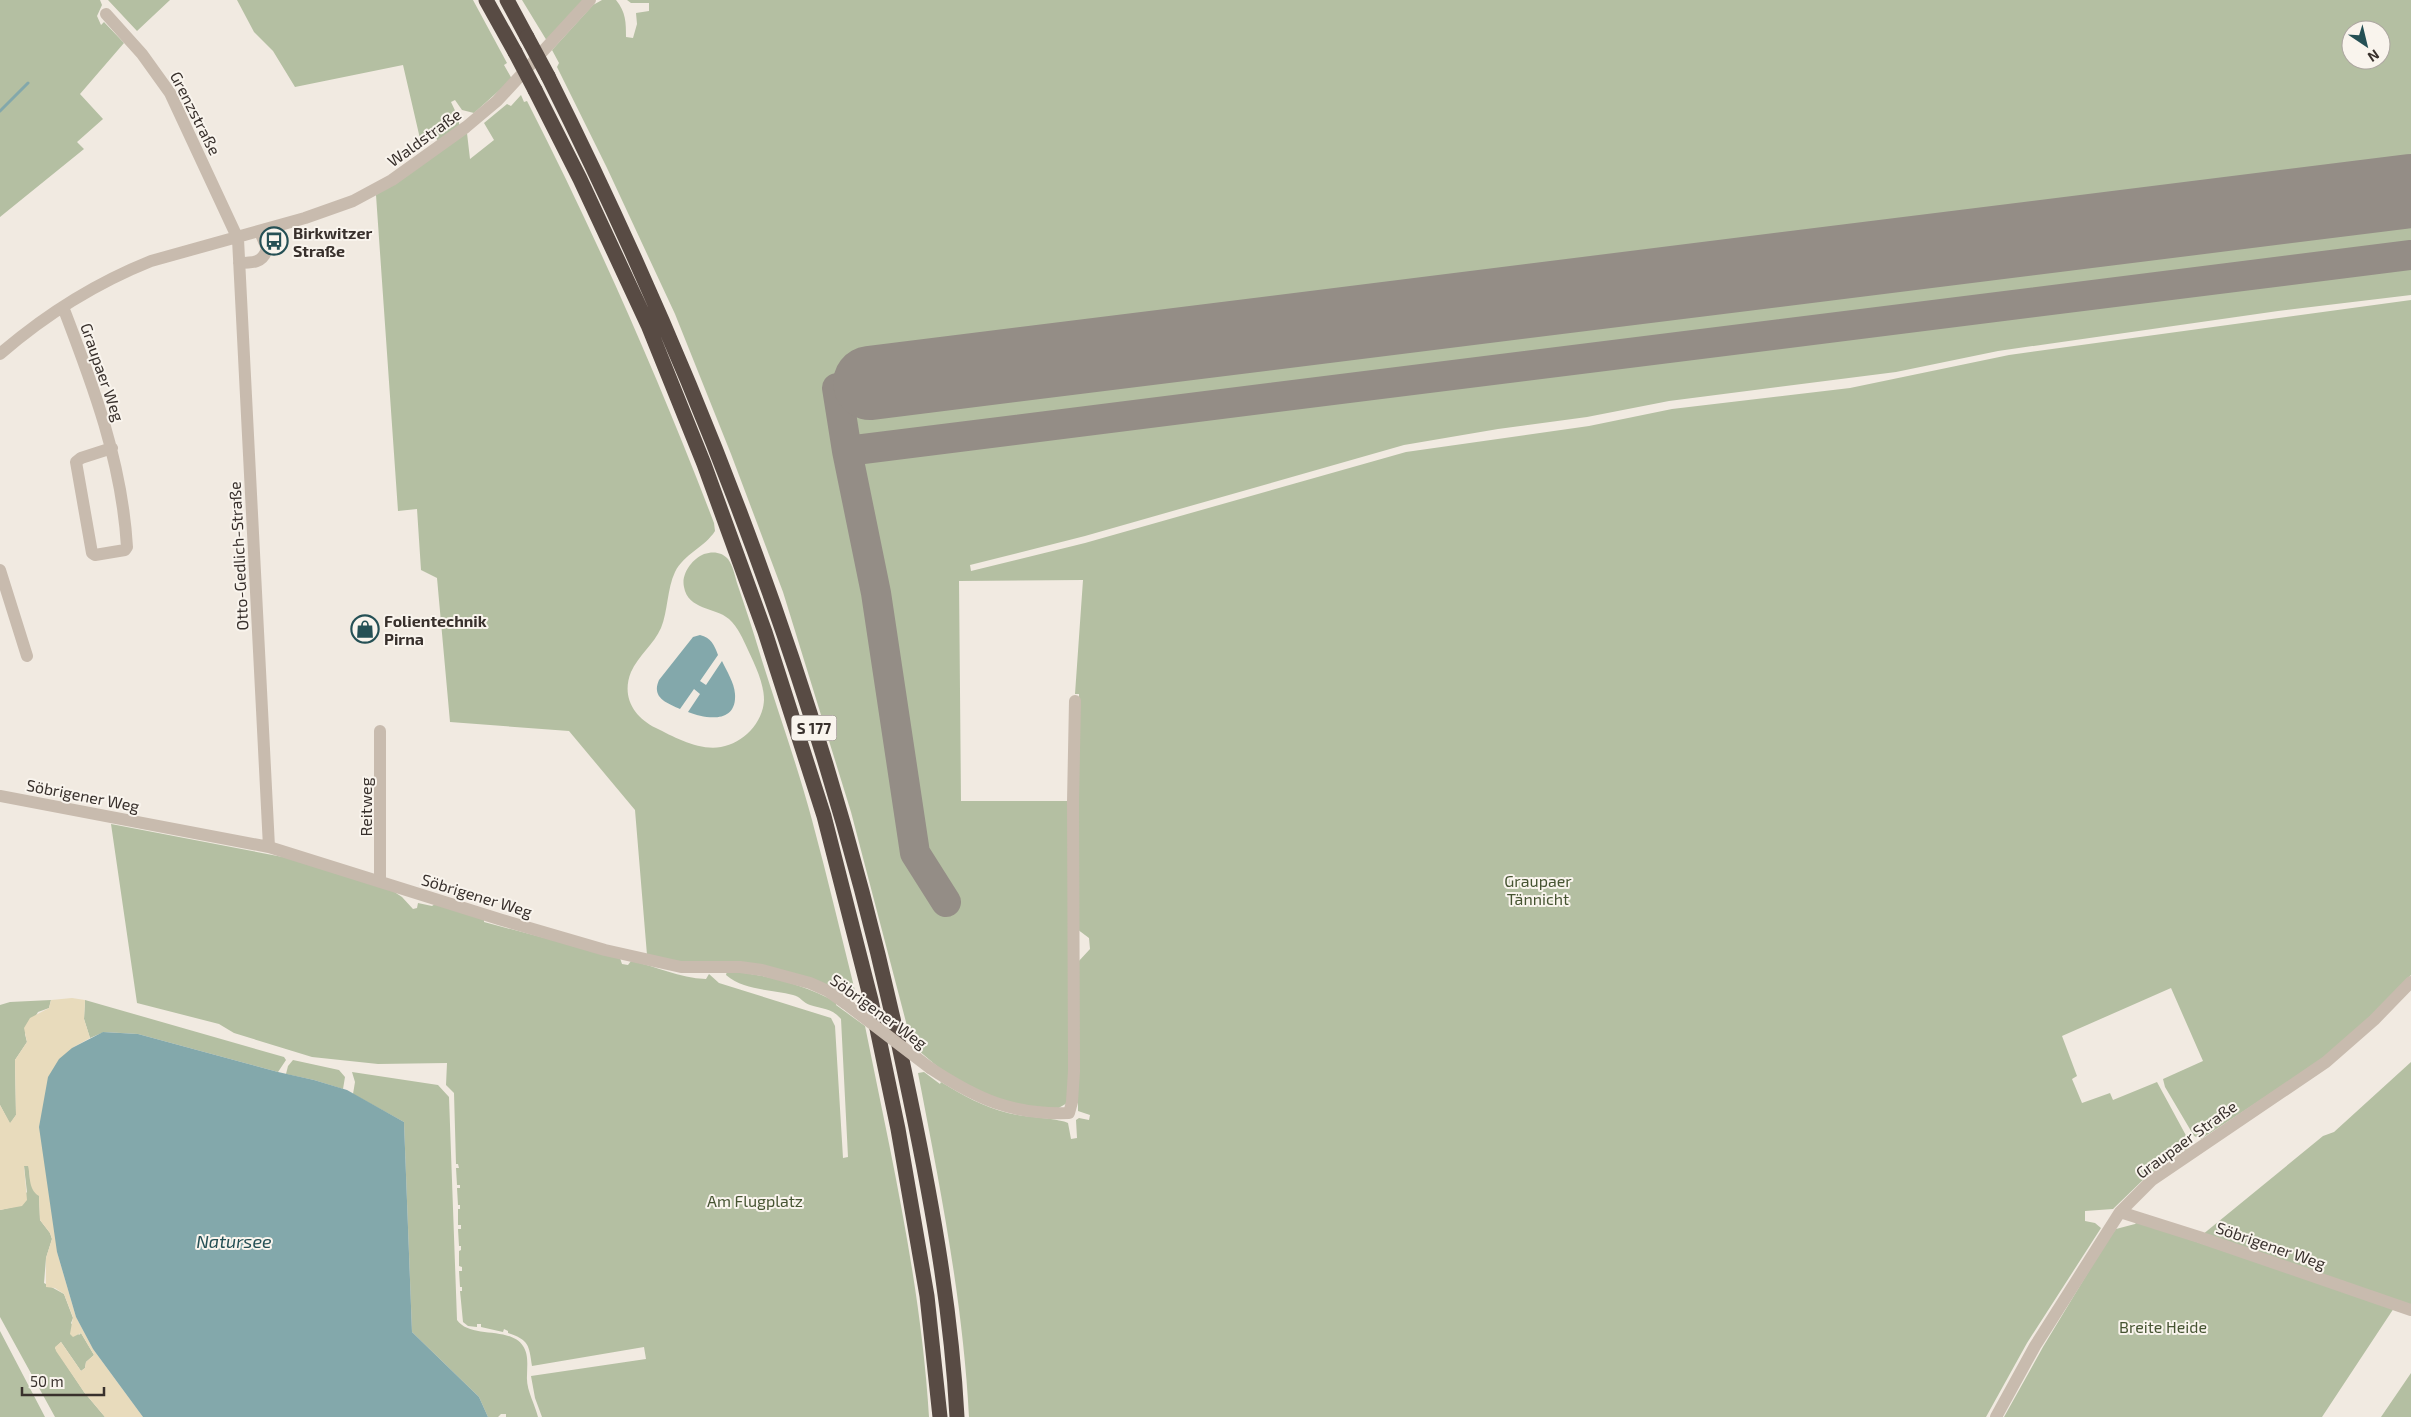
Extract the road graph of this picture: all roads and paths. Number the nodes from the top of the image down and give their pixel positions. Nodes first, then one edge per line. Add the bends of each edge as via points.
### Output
1 (486, 0) edge
2 (507, 0) edge
3 (590, 0) edge
4 (106, 14) dead end
5 (260, 232) junction
6 (238, 239) junction
7 (239, 263) junction
8 (63, 307) junction
9 (0, 354) edge
10 (112, 448) junction
11 (0, 570) edge
12 (27, 656) dead end
13 (1076, 701) dead end
14 (380, 731) dead end
15 (0, 796) edge
16 (269, 847) junction
17 (380, 882) junction
18 (2411, 982) edge
19 (2120, 1212) junction
20 (2411, 1310) edge
21 (940, 1417) edge
22 (957, 1417) edge
23 (1996, 1417) edge

1 - 21 highway, S 177, bridge via 580,180 648,325 704,464 765,632 824,816 898,1129 927,1296
2 - 22 highway, S 177, bridge via 596,171 659,308 720,454 785,634 839,808 889,996 946,1299
3 - 5 street, Waldstraße via 497,101 425,158 353,201
4 - 6 street, Grenzstraße via 170,92
5 - 6 street, Waldstraße
5 - 7 street via 267,248 263,257 252,263
6 - 7 street, Otto-Gedlich-Straße
6 - 8 street via 151,261 94,287
7 - 16 street, Otto-Gedlich-Straße
8 - 9 street
8 - 10 street, Graupaer Weg
10 - 10 street, Graupaer Weg via 119,477 127,547 95,555 92,553 76,462
11 - 12 street
13 - 17 street, Söbrigener Weg, bridge via 1074,1071 1069,1113 1038,1113 979,1098 930,1068 828,991 810,983 740,967 681,967 648,961
14 - 17 street, Reitweg
15 - 16 street, Söbrigener Weg
16 - 17 street, Söbrigener Weg
18 - 19 street, Graupaer Straße via 2326,1062 2152,1180
19 - 20 street, Söbrigener Weg
19 - 23 street, Graupaer Straße via 2035,1346

